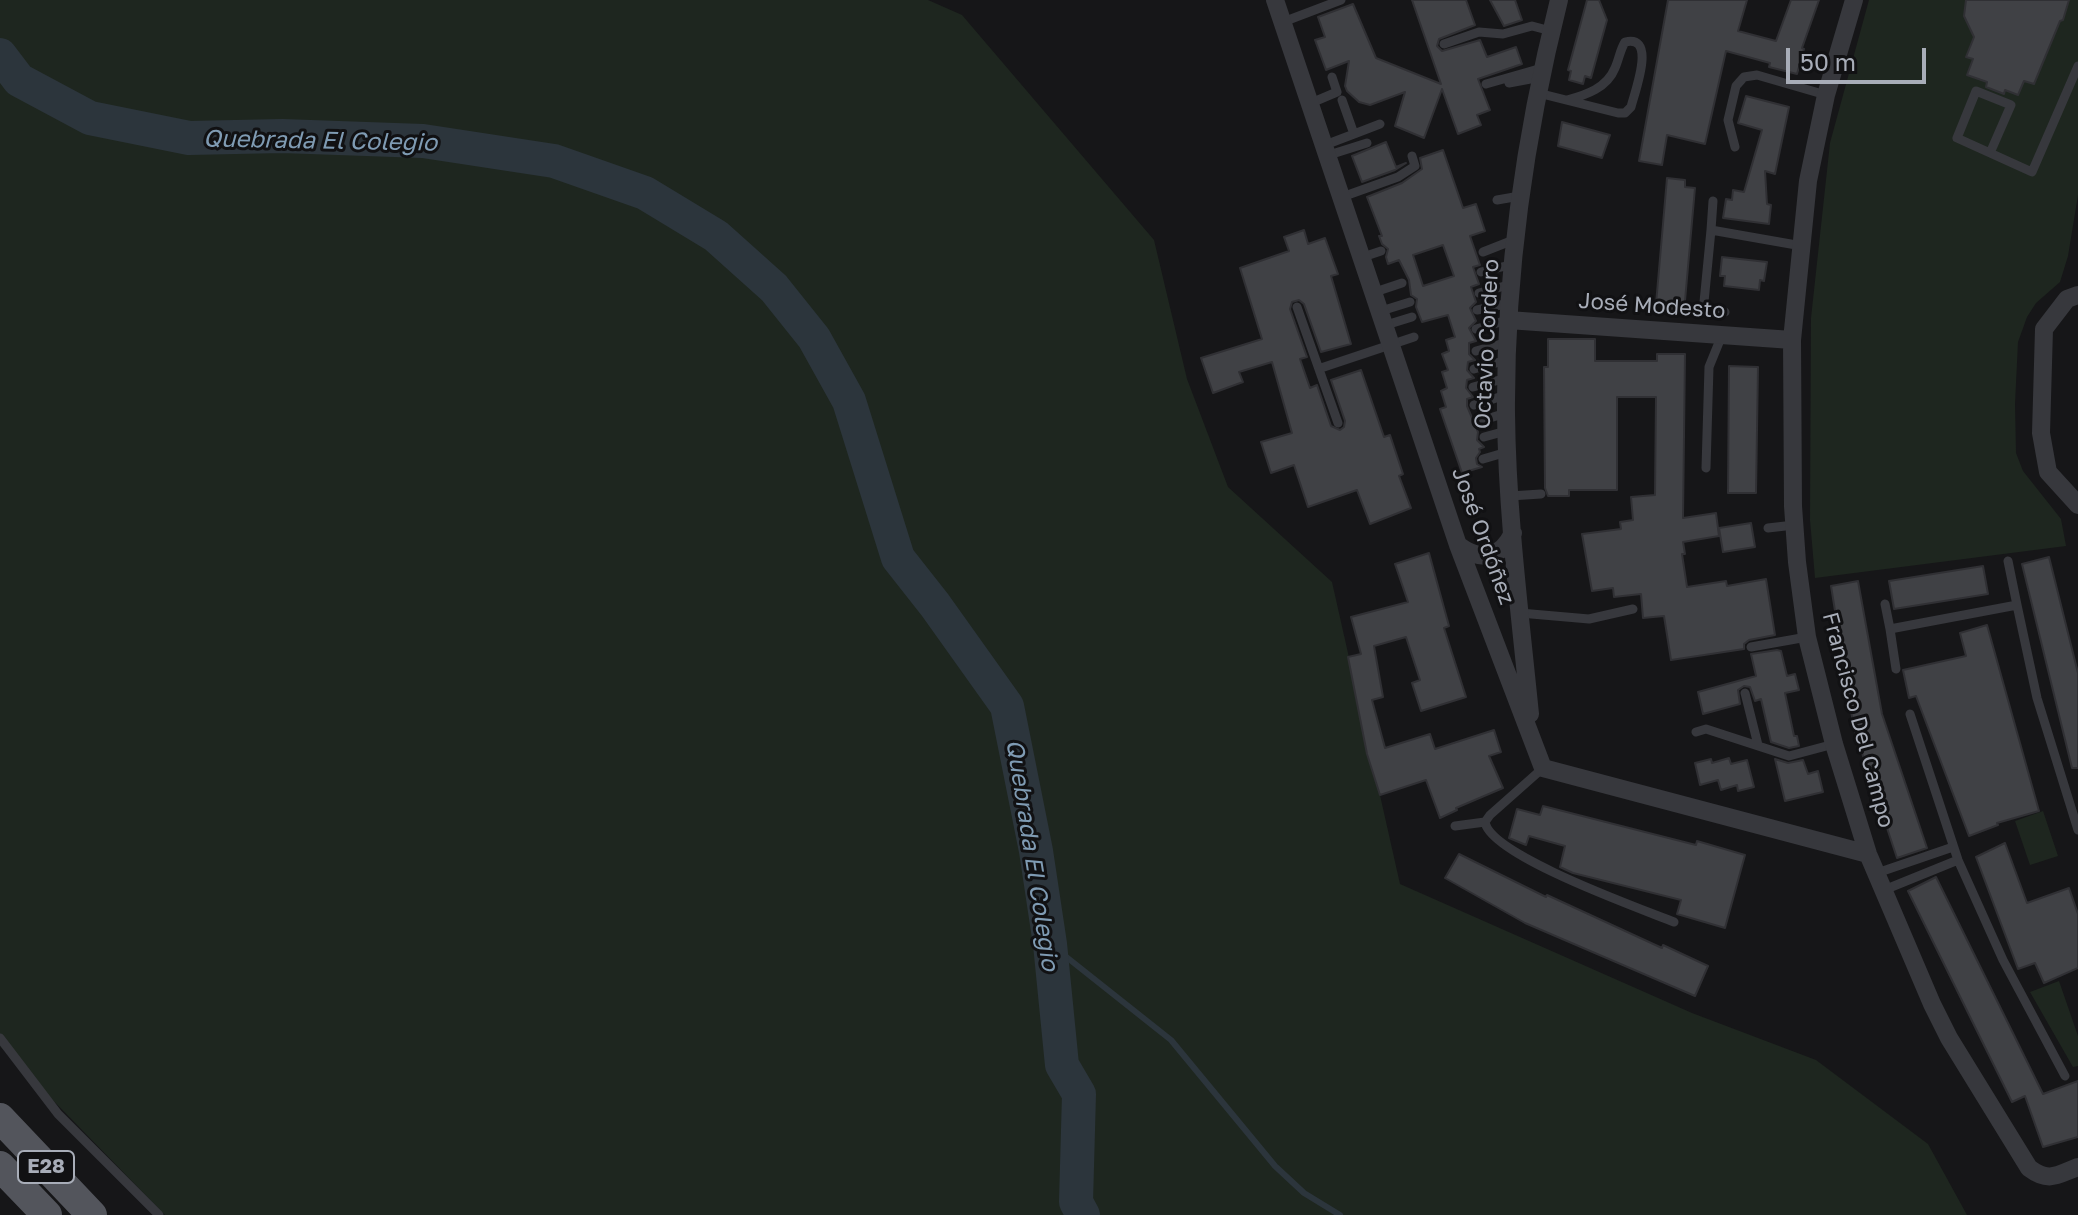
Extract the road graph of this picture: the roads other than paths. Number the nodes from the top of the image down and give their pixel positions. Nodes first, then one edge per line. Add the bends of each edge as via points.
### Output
1 (1275, 0) edge
2 (1341, 0) edge
3 (1559, 0) edge
4 (1854, 0) edge
5 (1283, 22) junction
6 (1551, 31) junction
7 (1444, 44) dead end
8 (2078, 66) edge
9 (1332, 77) dead end
10 (1488, 86) dead end
11 (1549, 87) junction
12 (1826, 95) junction
13 (1342, 100) dead end
14 (1311, 103) junction
15 (1380, 124) dead end
16 (1354, 134) junction
17 (1367, 143) dead end
18 (1735, 147) dead end
19 (1327, 150) junction
20 (1990, 153) junction
21 (1412, 156) dead end
22 (1520, 196) junction
23 (1342, 197) junction
24 (1497, 200) dead end
25 (1713, 201) dead end
26 (1711, 230) junction
27 (1516, 239) junction
28 (1802, 246) junction
29 (1483, 252) dead end
30 (1514, 264) junction
31 (1481, 272) dead end
32 (1402, 283) dead end
33 (1375, 292) junction
34 (1479, 293) dead end
35 (2078, 295) edge
36 (1410, 302) dead end
37 (1510, 302) junction
38 (1297, 307) dead end
39 (1477, 310) dead end
40 (1725, 312) dead end
41 (1412, 317) dead end
42 (1383, 318) junction
43 (1476, 329) dead end
44 (1722, 335) junction
45 (1414, 337) dead end
46 (1792, 340) junction
47 (1392, 345) junction
48 (1476, 351) dead end
49 (1321, 368) junction
50 (1474, 369) dead end
51 (1507, 386) junction
52 (1473, 387) dead end
53 (1474, 405) dead end
54 (1480, 421) dead end
55 (1338, 423) dead end
56 (1484, 437) dead end
57 (1507, 452) junction
58 (1483, 459) dead end
59 (1706, 468) dead end
60 (1541, 494) dead end
61 (1510, 496) junction
62 (2078, 505) edge
63 (1794, 525) junction
64 (1768, 528) dead end
65 (1513, 533) junction
66 (1458, 545) junction
67 (2008, 561) dead end
68 (1885, 604) dead end
69 (2017, 605) junction
70 (1633, 609) dead end
71 (1520, 613) junction
72 (1890, 629) junction
73 (1807, 637) junction
74 (1751, 647) dead end
75 (1896, 669) dead end
76 (1745, 693) dead end
77 (1910, 714) dead end
78 (1696, 732) dead end
79 (1533, 741) junction
80 (1834, 744) junction
81 (1758, 745) junction
82 (1543, 768) junction
83 (2074, 806) edge
84 (1485, 822) junction
85 (2077, 825) edge
86 (1455, 826) dead end
87 (1953, 847) junction
88 (1868, 854) junction
89 (1958, 860) junction
90 (1880, 882) junction
91 (1674, 922) dead end
92 (0, 1038) edge
93 (2065, 1076) dead end
94 (0, 1118) edge
95 (0, 1166) edge
96 (2078, 1167) edge
97 (47, 1215) edge
98 (92, 1215) edge
99 (159, 1215) edge

1 - 5 street, José Ordóñez
2 - 5 lane
3 - 6 street, Octavio Cordero
4 - 12 street, Francisco Del Campo
5 - 14 street, José Ordóñez
6 - 7 lane via 1532,26 1503,34 1479,32
6 - 11 street, Octavio Cordero
8 - 20 lane via 2032,172
9 - 14 lane via 1337,92
10 - 11 lane via 1518,80
11 - 11 lane via 1618,113 1629,111 1644,53 1640,44 1625,42 1605,83 1586,95
11 - 22 street, Octavio Cordero
12 - 18 lane via 1757,75 1744,77 1736,86 1728,120
12 - 28 street, Francisco Del Campo via 1808,181
13 - 16 lane
14 - 19 street, José Ordóñez
15 - 16 lane
16 - 19 lane
17 - 19 lane
19 - 23 street, José Ordóñez
20 - 20 lane via 1957,138 1976,91 2011,105
21 - 23 lane via 1415,166 1398,177
22 - 24 lane
22 - 27 street, Octavio Cordero
23 - 33 street, José Ordóñez via 1372,254
25 - 26 lane
26 - 28 lane
26 - 40 lane via 1704,302
27 - 29 lane
27 - 30 street, Octavio Cordero
28 - 46 street, Francisco Del Campo
30 - 31 lane
30 - 37 street, Octavio Cordero
32 - 33 lane
33 - 42 street, José Ordóñez
34 - 37 lane
35 - 62 street via 2067,299 2044,329 2041,433 2048,472
36 - 42 lane
37 - 39 lane
37 - 43 lane
37 - 44 street, José Modesto
37 - 51 street, Octavio Cordero
38 - 49 lane
41 - 42 lane
42 - 47 street, José Ordóñez
44 - 46 street, José Modesto
44 - 59 lane via 1709,367
45 - 47 lane
46 - 63 street, Francisco Del Campo
47 - 49 lane
47 - 66 street, José Ordóñez
48 - 51 lane
49 - 55 lane
50 - 51 lane
51 - 52 lane
51 - 53 lane
51 - 54 lane
51 - 56 lane
51 - 57 street, Octavio Cordero
57 - 58 lane
57 - 61 street, Octavio Cordero
60 - 61 lane
61 - 65 street, Octavio Cordero
63 - 64 lane
63 - 73 street, Francisco Del Campo
65 - 66 street via 1499,552 1480,556
65 - 71 street, Octavio Cordero
66 - 79 street, José Ordóñez
67 - 69 lane
68 - 72 lane
69 - 72 lane
69 - 83 lane via 2037,698
70 - 71 lane via 1589,619
71 - 79 street, Octavio Cordero
72 - 75 lane
73 - 74 lane
73 - 80 street, Francisco Del Campo
76 - 81 lane
77 - 87 lane
78 - 81 lane via 1706,729
79 - 82 street, José Ordóñez
80 - 81 lane via 1789,756
80 - 88 street, Francisco Del Campo
82 - 84 lane
82 - 88 street
83 - 85 lane
84 - 86 lane
84 - 91 lane via 1501,844 1554,873
87 - 89 lane
87 - 90 lane
88 - 90 street, Francisco Del Campo
89 - 90 lane
89 - 93 lane via 2003,960
90 - 96 street, Francisco Del Campo via 1949,1038 2029,1168 2050,1178
92 - 99 lane via 58,1114
94 - 98 main road, E28
95 - 97 main road, E28

